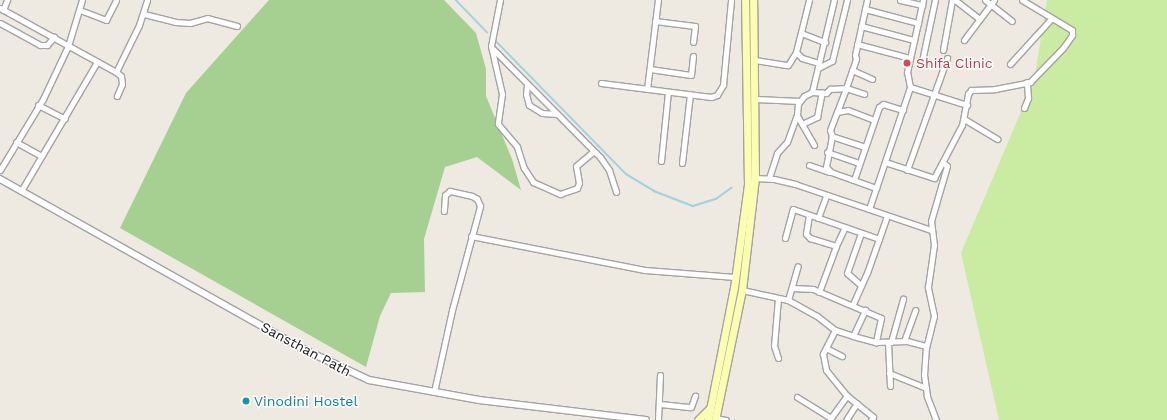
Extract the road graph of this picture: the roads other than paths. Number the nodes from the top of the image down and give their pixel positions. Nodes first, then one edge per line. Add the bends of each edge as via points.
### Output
1 (7, 0) edge
2 (82, 0) edge
3 (116, 0) edge
4 (147, 0) edge
5 (500, 0) edge
6 (658, 0) edge
7 (731, 0) edge
8 (745, 0) edge
9 (753, 0) edge
10 (809, 0) edge
11 (834, 0) edge
12 (847, 0) edge
13 (867, 0) edge
14 (900, 0) edge
15 (935, 0) edge
16 (952, 0) edge
17 (955, 0) edge
18 (985, 0) edge
19 (1022, 0) edge
20 (992, 2) edge
21 (922, 3) edge
22 (1, 9) edge
23 (865, 9) junction
24 (80, 10) junction
25 (144, 14) junction
26 (979, 19) junction
27 (1051, 19) junction
28 (656, 21) junction
29 (1012, 21) dead end
30 (0, 23) edge
31 (918, 23) junction
32 (238, 26) dead end
33 (861, 26) junction
34 (801, 33) junction
35 (54, 37) junction
36 (914, 40) junction
37 (964, 40) dead end
38 (693, 42) dead end
39 (825, 42) junction
40 (857, 44) junction
41 (68, 46) junction
42 (491, 46) junction
43 (943, 50) dead end
44 (796, 52) junction
45 (693, 56) dead end
46 (910, 58) junction
47 (947, 58) dead end
48 (755, 60) junction
49 (922, 61) dead end
50 (97, 62) junction
51 (1010, 64) dead end
52 (818, 66) junction
53 (650, 69) junction
54 (852, 70) junction
55 (116, 72) junction
56 (872, 79) dead end
57 (1028, 82) junction
58 (601, 83) dead end
59 (527, 84) junction
60 (910, 87) junction
61 (846, 88) junction
62 (647, 89) junction
63 (668, 92) junction
64 (812, 92) junction
65 (822, 92) junction
66 (690, 94) junction
67 (864, 94) dead end
68 (934, 95) junction
69 (117, 96) dead end
70 (756, 98) junction
71 (800, 101) junction
72 (967, 105) junction
73 (38, 106) junction
74 (1024, 108) dead end
75 (903, 110) junction
76 (837, 112) junction
77 (557, 114) junction
78 (797, 115) junction
79 (964, 118) junction
80 (65, 119) junction
81 (874, 120) junction
82 (802, 124) junction
83 (832, 136) junction
84 (997, 139) dead end
85 (16, 142) junction
86 (814, 145) dead end
87 (865, 147) junction
88 (594, 151) junction
89 (827, 152) junction
90 (41, 156) junction
91 (660, 161) dead end
92 (682, 162) dead end
93 (885, 162) junction
94 (859, 163) junction
95 (944, 163) junction
96 (809, 165) dead end
97 (0, 170) edge
98 (907, 170) junction
99 (831, 172) junction
100 (755, 178) junction
101 (769, 178) junction
102 (0, 179) edge
103 (854, 180) junction
104 (876, 188) junction
105 (21, 191) junction
106 (616, 192) dead end
107 (826, 196) junction
108 (869, 209) junction
109 (444, 211) dead end
110 (809, 215) junction
111 (887, 216) junction
112 (818, 218) junction
113 (845, 227) junction
114 (931, 230) junction
115 (861, 233) junction
116 (471, 236) junction
117 (785, 238) dead end
118 (879, 239) junction
119 (836, 246) junction
120 (798, 266) dead end
121 (736, 277) junction
122 (861, 285) junction
123 (792, 288) junction
124 (742, 290) junction
125 (819, 292) junction
126 (778, 298) junction
127 (903, 299) dead end
128 (788, 300) junction
129 (852, 304) junction
130 (864, 310) junction
131 (915, 310) dead end
132 (835, 330) junction
133 (853, 336) junction
134 (904, 341) junction
135 (876, 342) junction
136 (890, 342) junction
137 (926, 346) junction
138 (826, 348) junction
139 (842, 356) dead end
140 (778, 358) dead end
141 (889, 373) junction
142 (660, 375) dead end
143 (890, 386) dead end
144 (926, 388) junction
145 (434, 392) junction
146 (695, 396) dead end
147 (847, 396) junction
148 (798, 397) dead end
149 (857, 403) junction
150 (660, 404) junction
151 (711, 406) junction
152 (713, 419) edge
153 (830, 419) edge
154 (646, 420) edge
155 (658, 420) edge
156 (698, 420) edge
157 (726, 420) edge
158 (846, 420) edge
159 (870, 420) edge
160 (936, 420) edge

1 - 22 street
2 - 24 street
3 - 24 street via 106,20
4 - 25 street
5 - 42 street
6 - 28 street
7 - 66 street via 721,91 711,97
8 - 121 main road via 748,185
9 - 48 main road
10 - 34 street
11 - 39 street
12 - 52 street via 832,61
13 - 23 street
14 - 21 street
15 - 49 street
16 - 43 street
17 - 26 street
18 - 20 street
19 - 27 street
20 - 26 street
20 - 29 street
21 - 31 street
22 - 35 street
23 - 31 street
23 - 33 street
24 - 41 street
25 - 32 street via 175,22 190,23 207,18
25 - 55 street
26 - 37 street
27 - 51 street
27 - 57 street via 1068,26 1072,30 1072,35 1036,78
28 - 38 street via 695,26
28 - 53 street
30 - 35 street via 40,45 48,45
31 - 36 street
33 - 36 street
33 - 40 street
34 - 39 street
34 - 44 street
35 - 41 street
36 - 46 street
39 - 52 street
40 - 46 street
40 - 54 street
41 - 50 street
41 - 73 street
42 - 59 street via 496,55
42 - 88 street via 502,94 498,124 517,147 519,158 533,182 560,194 574,190 579,182 576,166 590,157
44 - 48 street via 788,65
44 - 52 street
45 - 53 street via 691,75
46 - 60 street via 907,72
47 - 68 street
48 - 70 main road
50 - 55 street
50 - 80 street
52 - 64 street
53 - 62 street
54 - 56 street
54 - 61 street
55 - 69 street via 121,76 122,84
57 - 72 street via 994,89 971,90
57 - 74 street via 1028,98
58 - 62 street
59 - 77 street
59 - 77 street via 529,105 542,113
60 - 68 street
60 - 75 street
61 - 65 street
61 - 67 street
61 - 76 street
62 - 63 street
63 - 66 street
63 - 91 street
64 - 65 street
64 - 71 street
65 - 82 street via 817,118
66 - 92 street
68 - 72 street
68 - 98 street
70 - 71 street
70 - 100 main road
71 - 78 street
72 - 79 street
73 - 80 street
73 - 85 street
75 - 81 street via 882,104
75 - 93 street
76 - 81 street via 848,110
76 - 83 street via 830,130
77 - 88 street
78 - 82 street
78 - 101 street via 787,142 777,153
79 - 84 street
79 - 95 street
80 - 90 street
81 - 87 street
82 - 86 street
83 - 87 street
83 - 89 street
85 - 90 street
85 - 97 street
87 - 94 street
88 - 106 street via 609,170
89 - 94 street
89 - 99 street via 826,167
90 - 105 street
93 - 98 street
93 - 104 street
94 - 103 street
95 - 98 street via 934,178
95 - 114 street via 947,166 934,205
96 - 99 street
99 - 103 street
100 - 101 street
100 - 124 main road
101 - 107 street via 795,184
102 - 105 street, Sansthan Path
103 - 104 street
104 - 108 street
105 - 145 street, Sansthan Path via 339,367 369,380
107 - 108 street
107 - 112 street
108 - 111 street
109 - 116 street via 446,192 472,196 477,200 480,206
110 - 112 street
110 - 117 street via 793,210
110 - 119 street via 806,234
111 - 114 street
111 - 118 street
112 - 113 street
113 - 115 street
113 - 119 street
114 - 137 street via 934,246 928,287 934,316
115 - 118 street
115 - 122 street via 847,273
116 - 121 street via 645,270
116 - 145 street
118 - 122 street
119 - 125 street
120 - 123 street
121 - 151 main road
122 - 129 street
123 - 125 street via 813,289
123 - 128 street
124 - 126 street
124 - 152 main road
125 - 129 street
126 - 128 street
126 - 140 street via 774,340
127 - 136 street
128 - 132 street via 818,316
129 - 130 street
130 - 133 street
130 - 135 street via 881,318
131 - 134 street
132 - 133 street
132 - 138 street
133 - 135 street
134 - 136 street
134 - 137 street
135 - 136 street
136 - 141 street
137 - 144 street
138 - 139 street
138 - 147 street via 826,370
141 - 143 street
141 - 144 street
142 - 150 street
144 - 160 street
145 - 154 street, Sansthan Path
146 - 150 street via 691,407
147 - 149 street
147 - 153 street
148 - 153 street
149 - 158 street
149 - 159 street via 872,417
150 - 155 street
151 - 152 main road
151 - 156 main road
152 - 157 street

